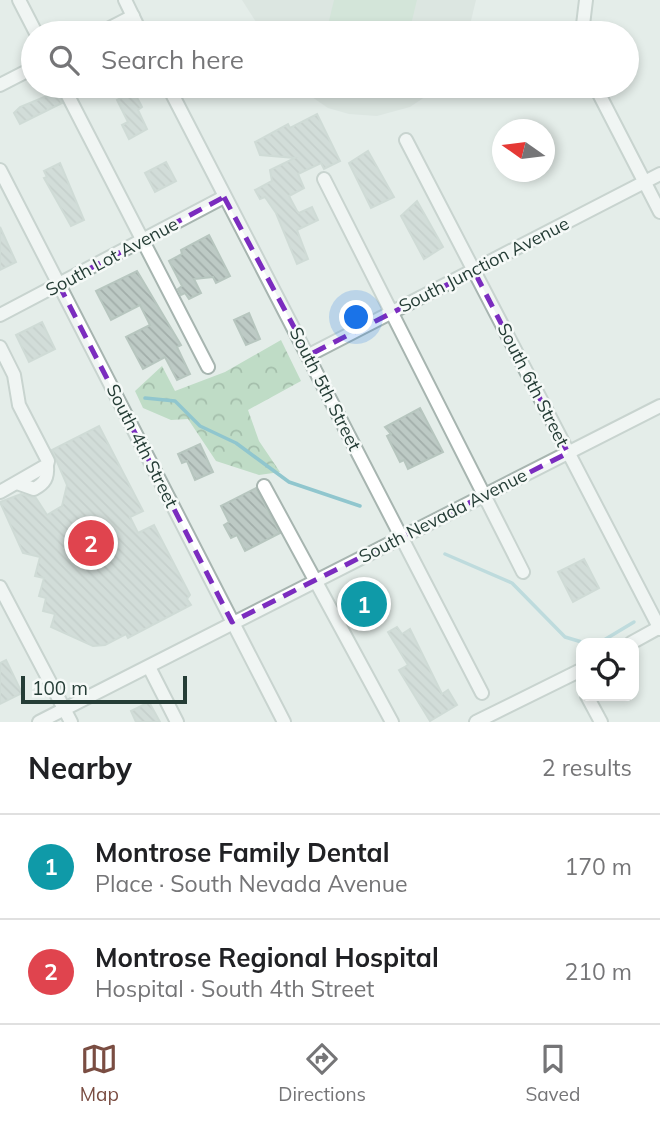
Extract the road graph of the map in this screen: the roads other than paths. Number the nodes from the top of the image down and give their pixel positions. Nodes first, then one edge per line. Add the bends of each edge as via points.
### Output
1 (19, 0) edge
2 (125, 0) edge
3 (586, 0) edge
4 (133, 16) junction
5 (30, 21) edge
6 (123, 21) edge
7 (135, 21) edge
8 (583, 21) edge
9 (21, 74) edge
10 (0, 85) edge
11 (69, 98) edge
12 (174, 98) edge
13 (601, 98) edge
14 (406, 140) dead end
15 (0, 170) edge
16 (660, 174) edge
17 (324, 179) dead end
18 (645, 182) junction
19 (224, 197) junction
20 (660, 212) edge
21 (144, 242) junction
22 (474, 271) junction
23 (59, 285) junction
24 (393, 312) junction
25 (0, 315) edge
26 (0, 347) edge
27 (309, 355) junction
28 (208, 367) dead end
29 (660, 406) edge
30 (568, 453) junction
31 (264, 486) dead end
32 (0, 492) edge
33 (484, 494) junction
34 (400, 536) junction
35 (523, 572) dead end
36 (316, 580) junction
37 (0, 587) edge
38 (232, 622) junction
39 (660, 628) edge
40 (639, 639) edge
41 (149, 667) junction
42 (576, 677) edge
43 (590, 701) edge
44 (64, 708) junction
45 (490, 708) edge
46 (39, 722) edge
47 (71, 722) edge
48 (177, 722) edge
49 (284, 722) edge
50 (392, 722) edge
51 (476, 722) edge
52 (601, 722) edge

1 - 5 street
2 - 4 street
3 - 8 street
4 - 6 street
4 - 7 street
9 - 10 street
11 - 21 street
12 - 19 street, South 5th Street
13 - 18 street
14 - 22 street, South 6th Street
15 - 23 street, South 4th Street
16 - 18 street, South Junction Avenue
17 - 24 street
18 - 20 street
18 - 22 street, South Junction Avenue
19 - 21 street, South Lot Avenue
19 - 27 street, South 5th Street
21 - 23 street, South Lot Avenue
21 - 28 street
22 - 24 street, South Junction Avenue
22 - 30 street, South 6th Street
23 - 25 street, South Lot Avenue
23 - 38 street, South 4th Street
24 - 27 street, South Junction Avenue
24 - 33 street
26 - 32 street via 14,376 19,405 48,461 47,466
27 - 34 street, South 5th Street
29 - 30 street, South Nevada Avenue
30 - 33 street, South Nevada Avenue
30 - 39 street, South 6th Street
31 - 36 street
33 - 34 street, South Nevada Avenue
33 - 35 street
34 - 36 street, South Nevada Avenue
34 - 45 street, South 5th Street
36 - 38 street, South Nevada Avenue
36 - 50 street
37 - 44 street
38 - 41 street, South Nevada Avenue
38 - 49 street, South 4th Street
39 - 40 street
41 - 44 street, South Nevada Avenue
41 - 48 street
42 - 45 street
43 - 52 street
44 - 46 street, South Nevada Avenue
44 - 47 street
45 - 51 street

